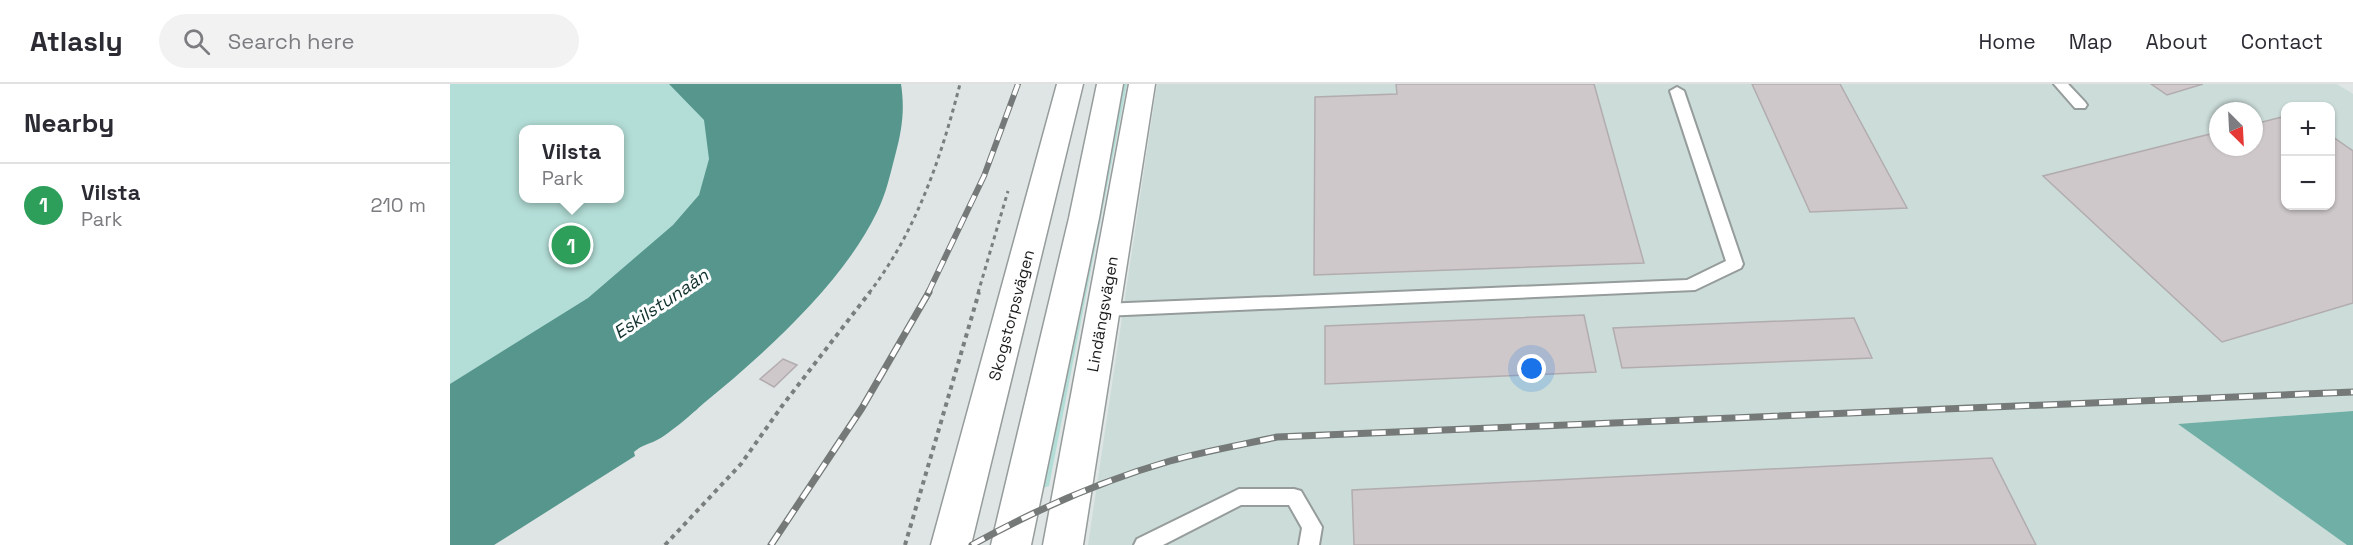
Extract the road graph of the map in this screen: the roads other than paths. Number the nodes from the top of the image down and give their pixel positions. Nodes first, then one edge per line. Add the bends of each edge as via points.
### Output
1 (1070, 84) edge
2 (1110, 84) edge
3 (1142, 84) edge
4 (2061, 84) edge
5 (1677, 91) dead end
6 (2080, 105) dead end
7 (1103, 310) junction
8 (951, 545) edge
9 (1011, 545) edge
10 (1063, 545) edge
11 (1144, 545) edge
12 (1309, 545) edge

1 - 8 main road, Skogstorpsvägen
2 - 9 main road
3 - 7 main road, Lindängsvägen
4 - 6 lane
5 - 7 lane via 1735,264 1689,286
7 - 10 main road, Lindängsvägen
11 - 12 lane via 1239,496 1294,497 1312,527

